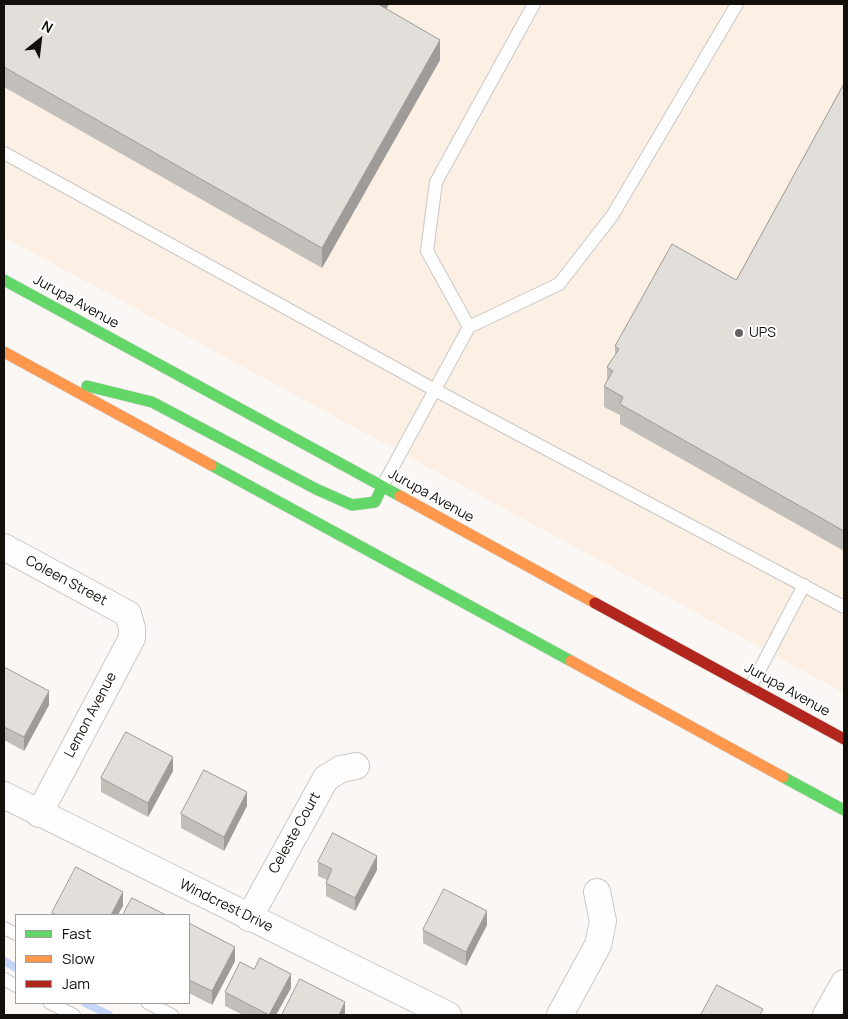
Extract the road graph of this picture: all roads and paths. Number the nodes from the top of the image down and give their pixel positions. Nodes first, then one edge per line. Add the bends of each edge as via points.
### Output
1 (534, 4) edge
2 (737, 4) edge
3 (4, 154) edge
4 (4, 280) edge
5 (469, 327) junction
6 (4, 352) edge
7 (47, 376) junction
8 (435, 390) junction
9 (382, 486) junction
10 (4, 547) edge
11 (804, 585) junction
12 (844, 607) edge
13 (128, 614) joint
14 (750, 688) junction
15 (844, 738) edge
16 (356, 766) dead end
17 (4, 796) edge
18 (844, 810) edge
19 (39, 814) junction
20 (597, 892) dead end
21 (249, 918) junction
22 (4, 979) edge
23 (15, 985) edge
24 (52, 1004) edge
25 (150, 1004) edge
26 (74, 1015) edge
27 (172, 1015) edge
28 (448, 1015) edge
29 (560, 1015) edge

1 - 5 lane via 436,182 427,251
2 - 5 lane via 612,216 559,284
3 - 8 lane
4 - 9 main road, Jurupa Avenue
5 - 8 lane
6 - 7 main road
7 - 9 main road via 152,402 352,505 375,502
7 - 18 main road
8 - 9 lane
8 - 11 lane
9 - 14 main road, Jurupa Avenue
10 - 13 street, Coleen Street
11 - 12 lane
11 - 14 lane
13 - 19 street, Lemon Avenue via 132,638
14 - 15 main road, Jurupa Avenue
16 - 21 street, Celeste Court via 341,769 326,778
17 - 19 street, Windcrest Drive
19 - 21 street, Windcrest Drive
20 - 29 street via 603,921 598,945
21 - 28 street, Windcrest Drive
22 - 23 lane
24 - 26 lane
25 - 27 lane

